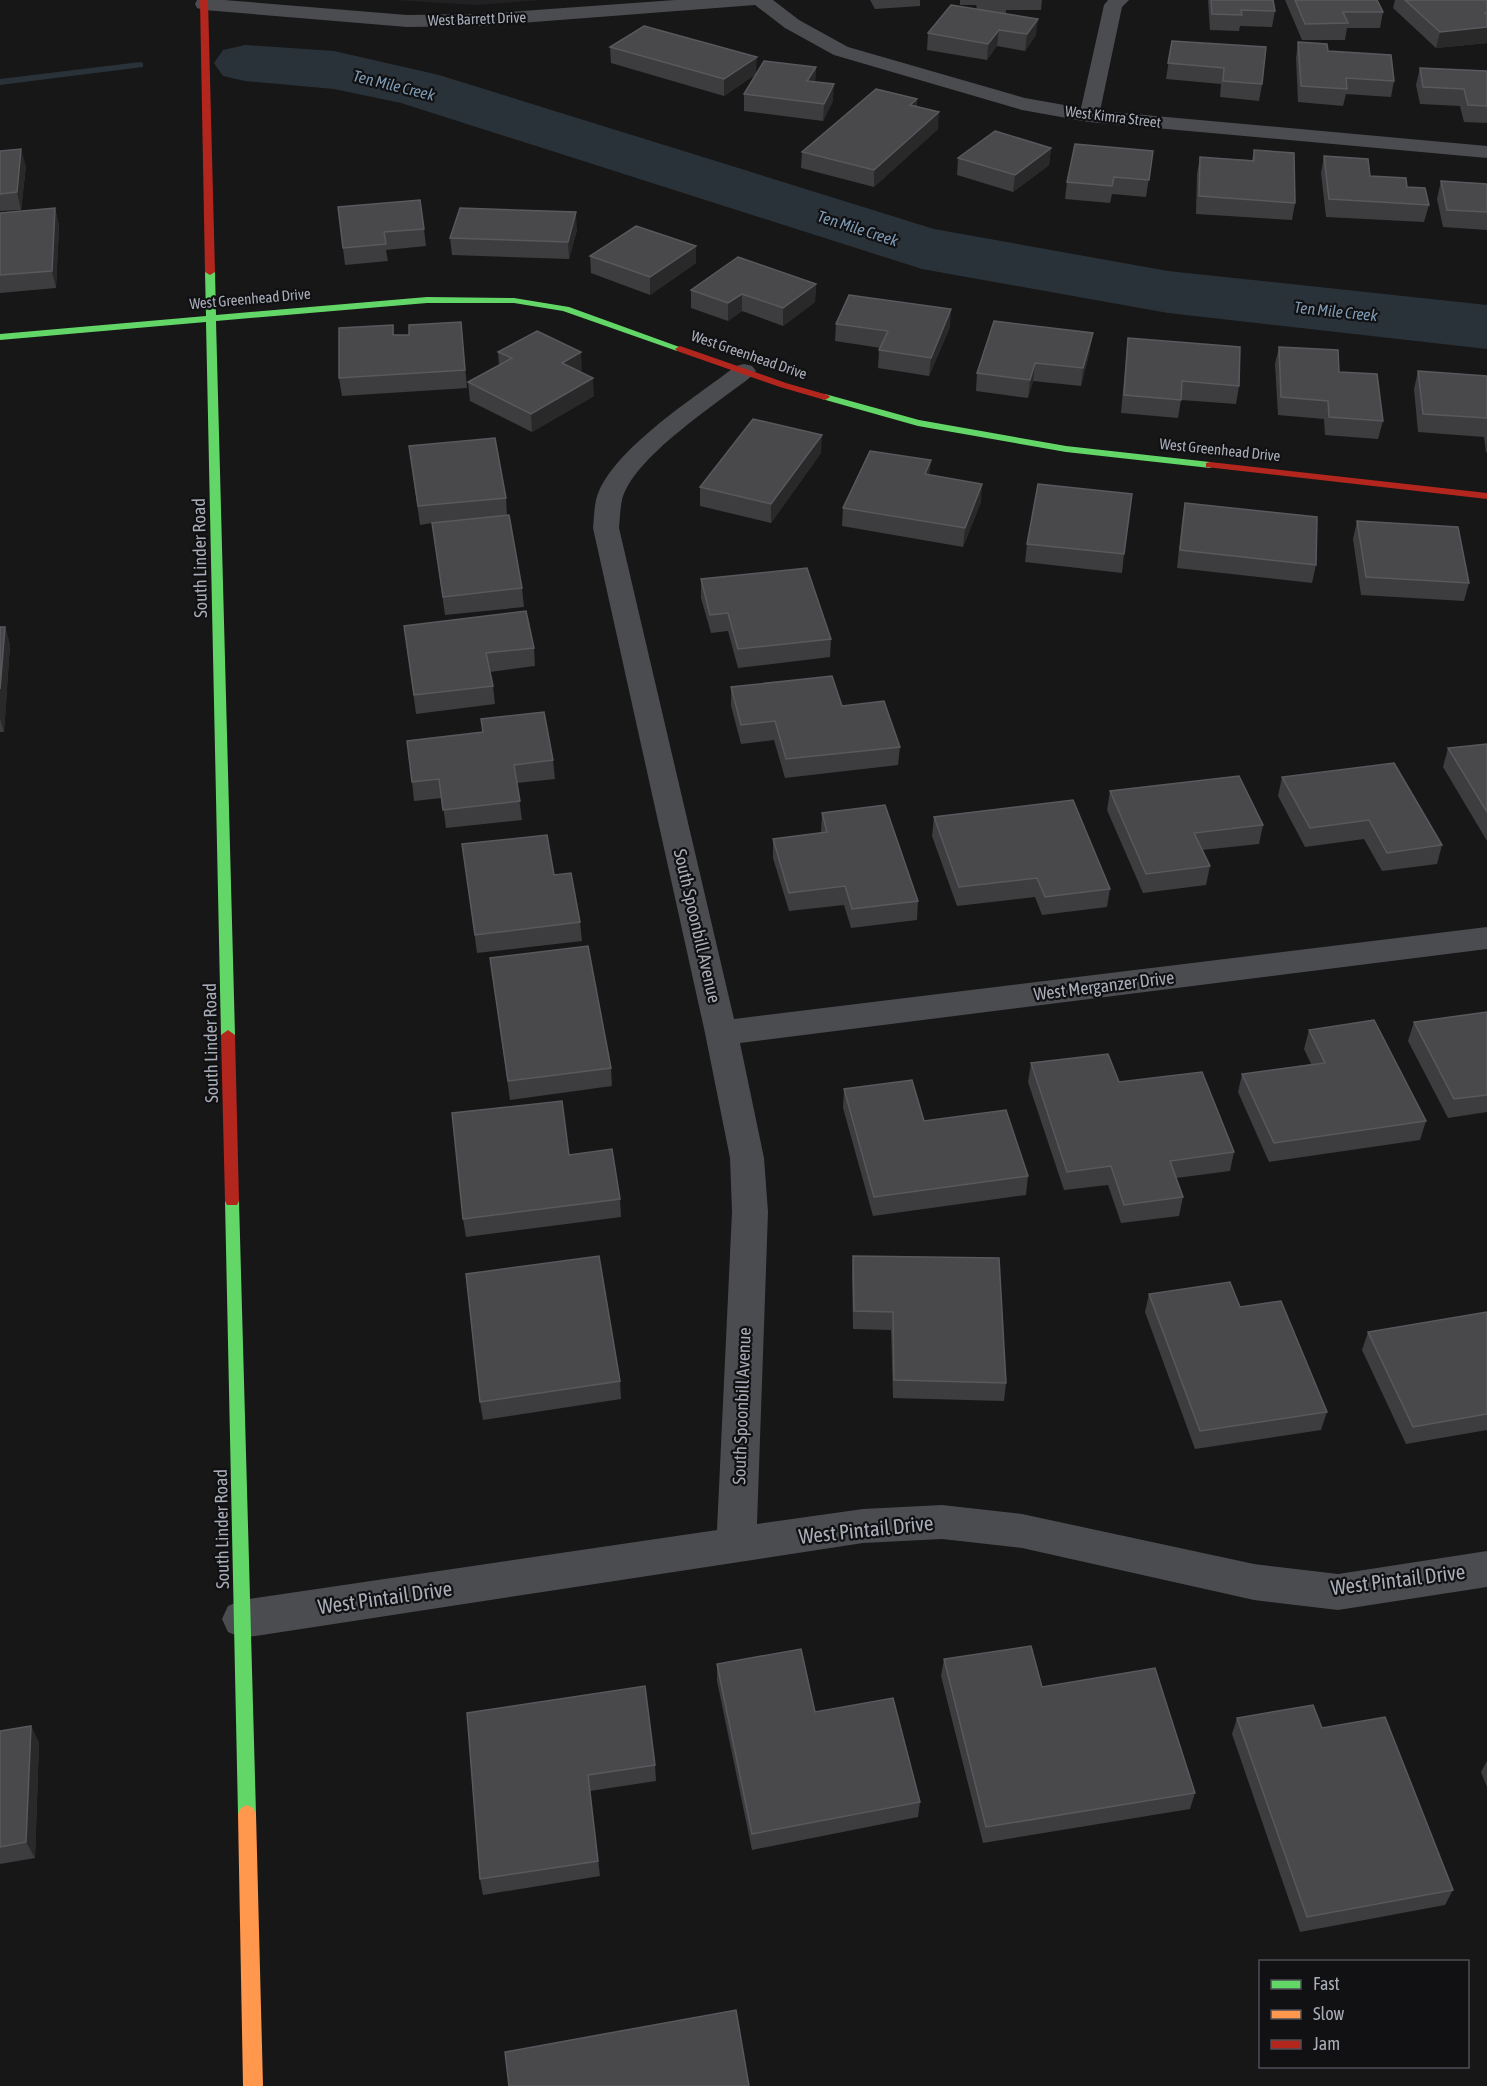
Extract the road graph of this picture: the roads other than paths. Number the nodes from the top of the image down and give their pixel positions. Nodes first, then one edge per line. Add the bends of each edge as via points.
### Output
1 (751, 0) edge
2 (761, 0) edge
3 (1120, 0) edge
4 (204, 2) edge
5 (1089, 116) junction
6 (1487, 152) edge
7 (212, 318) junction
8 (0, 337) edge
9 (744, 371) junction
10 (1487, 496) edge
11 (1487, 938) edge
12 (721, 1034) junction
13 (736, 1546) junction
14 (1487, 1569) edge
15 (242, 1619) junction
16 (253, 2086) edge

1 - 4 street, West Barrett Drive via 471,21 407,21
2 - 5 street, West Kimra Street via 792,24 841,51 1022,104
3 - 5 street via 1113,5
4 - 7 street, South Linder Road
5 - 6 street, West Kimra Street
7 - 8 street, West Greenhead Drive
7 - 9 street, West Greenhead Drive via 427,300 520,301 565,309
7 - 15 street, South Linder Road
9 - 10 street, West Greenhead Drive via 825,399 918,423 1066,449
9 - 12 street, South Spoonbill Avenue via 649,445 624,470 609,499 606,528
11 - 12 street, West Merganzer Drive
12 - 13 street, South Spoonbill Avenue via 747,1158 750,1212
13 - 14 street, West Pintail Drive via 863,1526 942,1522 1022,1531 1254,1582 1338,1592
13 - 15 street, West Pintail Drive
15 - 16 street, South Linder Road

